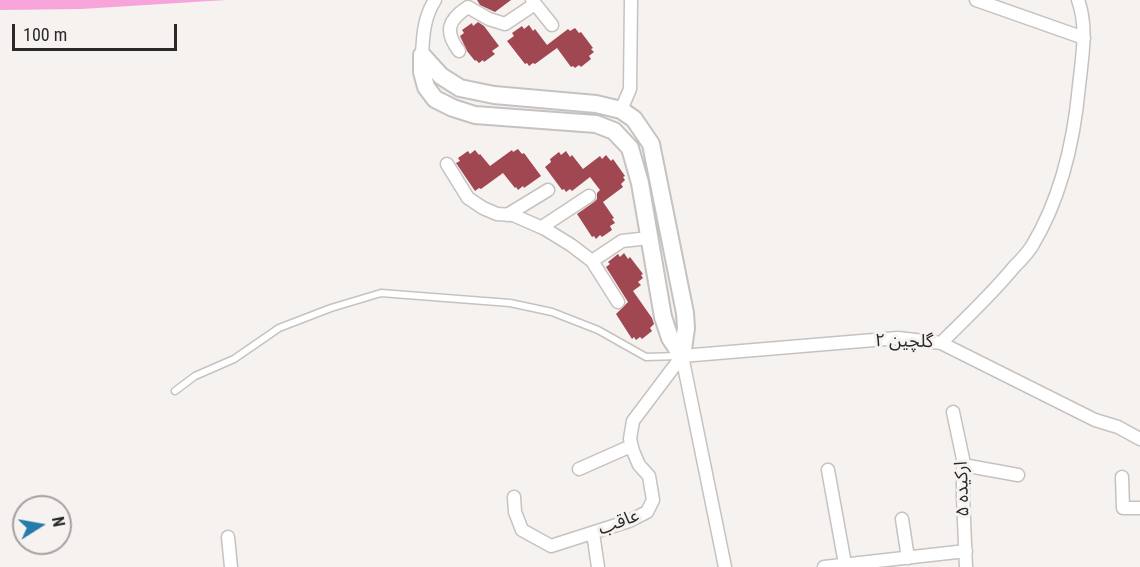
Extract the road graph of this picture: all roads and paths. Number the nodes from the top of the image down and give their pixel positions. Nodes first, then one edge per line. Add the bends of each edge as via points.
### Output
1 (435, 0) edge
2 (631, 0) edge
3 (976, 0) edge
4 (1078, 0) edge
5 (533, 2) edge
6 (552, 25) dead end
7 (1084, 38) junction
8 (459, 51) dead end
9 (422, 55) junction
10 (621, 110) junction
11 (447, 164) dead end
12 (659, 182) junction
13 (640, 183) junction
14 (548, 190) dead end
15 (589, 196) dead end
16 (507, 215) junction
17 (542, 227) junction
18 (649, 238) junction
19 (592, 261) junction
20 (618, 302) dead end
21 (941, 343) junction
22 (682, 356) junction
23 (175, 391) dead end
24 (953, 411) dead end
25 (1139, 438) edge
26 (632, 446) junction
27 (963, 465) junction
28 (579, 469) dead end
29 (828, 470) dead end
30 (1018, 475) dead end
31 (1122, 477) dead end
32 (514, 497) dead end
33 (1140, 508) edge
34 (902, 519) dead end
35 (593, 533) junction
36 (228, 537) dead end
37 (966, 551) junction
38 (908, 558) junction
39 (845, 564) junction
40 (231, 567) edge
41 (598, 567) edge
42 (725, 567) edge
43 (824, 567) edge
44 (966, 567) edge

1 - 9 street via 424,28
2 - 10 street via 630,89
3 - 7 street
4 - 7 street
5 - 6 street
5 - 8 street via 504,24 468,7 457,14 451,23 451,39
7 - 21 street via 1075,126 1047,216 1031,248 995,291
9 - 10 street via 441,76 460,88
9 - 13 street via 426,87 435,99 453,108 475,115 596,124 614,131 630,148
10 - 12 street via 634,119 651,144
11 - 16 street via 468,198 483,208
12 - 13 street
12 - 22 street via 685,313
13 - 18 street
14 - 16 street
15 - 17 street
16 - 17 street
17 - 19 street
18 - 19 street via 622,242
18 - 22 street via 663,318
19 - 20 street
21 - 22 street, گلچین ۲ via 898,338
21 - 25 street, گلچین ۲
22 - 23 lane via 646,357 589,326 552,312 510,303 381,293 279,328 234,359 195,376
22 - 26 street via 633,421
22 - 42 street
24 - 27 street, ارکیده ۵
26 - 28 street
26 - 35 street, عاقب via 639,465 649,476 654,500 647,512
27 - 30 street
27 - 37 street, ارکیده ۵
29 - 39 street
31 - 33 street via 1123,508
32 - 35 street, عاقب via 522,530 533,538 551,546
34 - 38 street
35 - 41 street
36 - 40 street
37 - 38 street
37 - 44 street, ارکیده ۵
38 - 39 street
39 - 43 street

